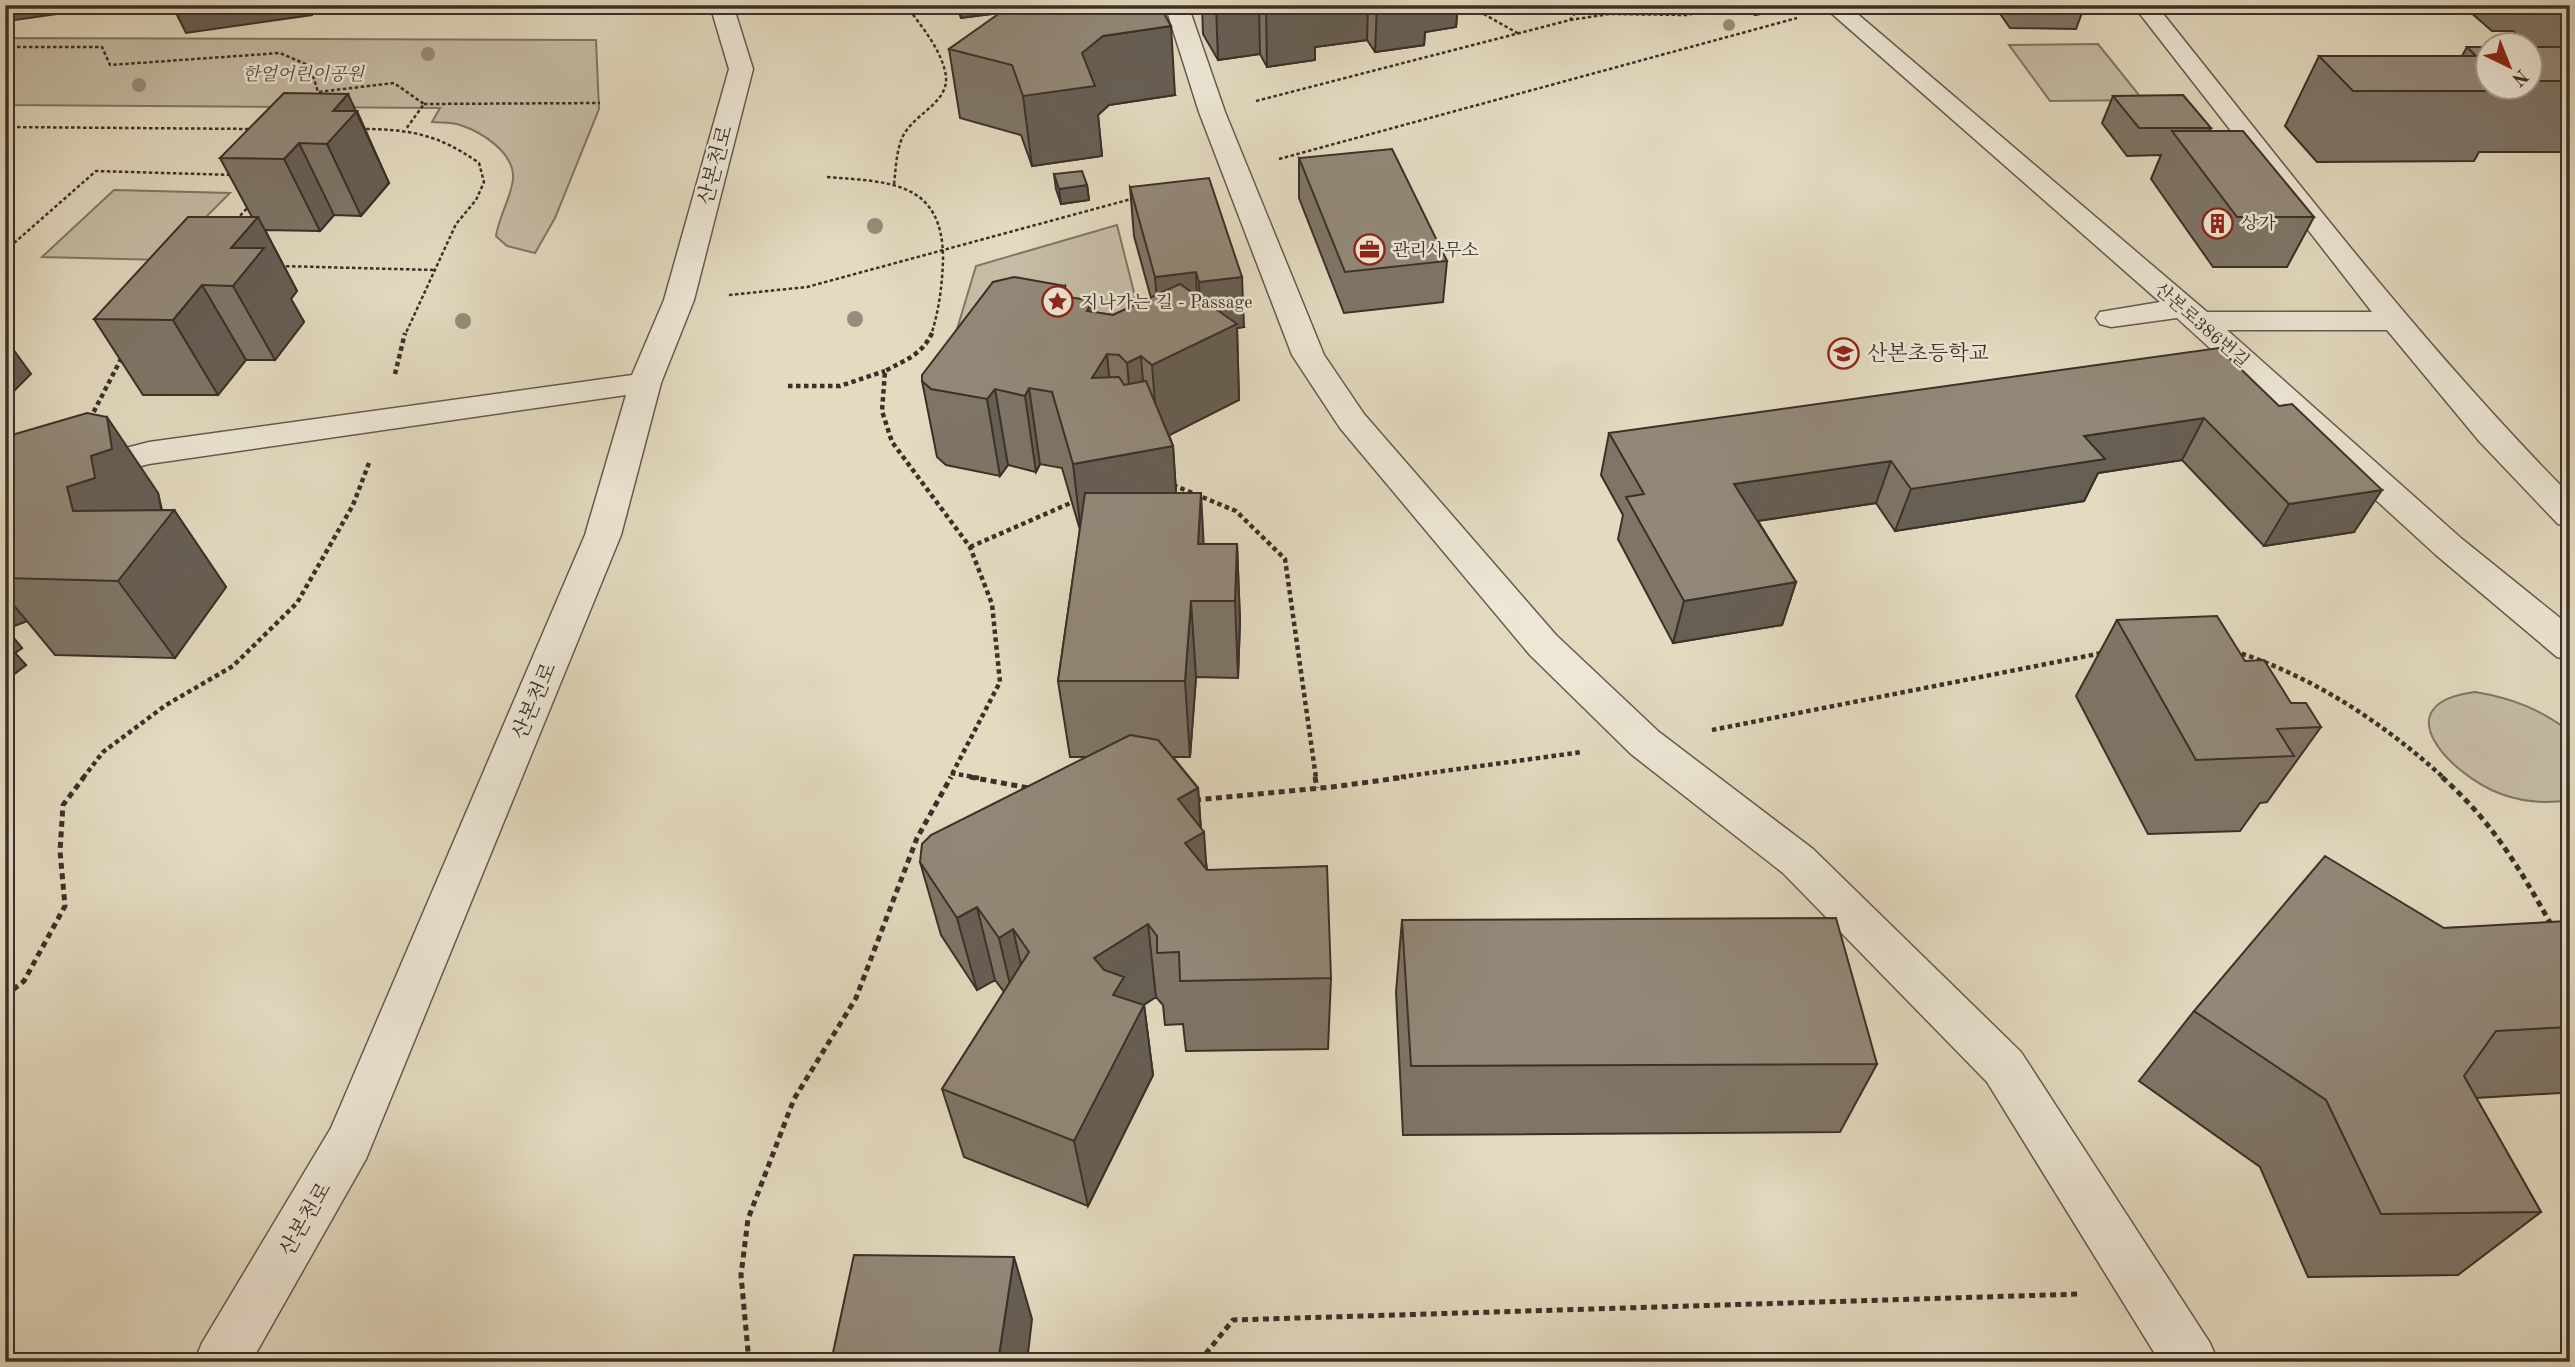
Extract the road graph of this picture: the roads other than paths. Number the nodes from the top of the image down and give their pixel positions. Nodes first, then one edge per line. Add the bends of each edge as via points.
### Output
1 (721, 5) edge
2 (1176, 5) edge
3 (2144, 5) edge
4 (1835, 6) edge
5 (2192, 315) junction
6 (2110, 318) dead end
7 (2395, 321) junction
8 (645, 383) junction
9 (5, 490) edge
10 (2570, 516) edge
11 (2570, 647) edge
12 (221, 1362) edge
13 (2191, 1362) edge

1 - 8 street, 산본천로 via 741,69 679,300
2 - 13 street via 1212,112 1308,355 1352,421 1543,645 1645,743 1798,861 2004,1067
3 - 7 street
4 - 5 street, 산본로386번길
5 - 6 street
5 - 7 street
5 - 11 street, 산본로386번길 via 2449,547
7 - 10 street via 2491,434
8 - 9 street via 149,453
8 - 12 street, 산본천로 via 603,534 349,1143

